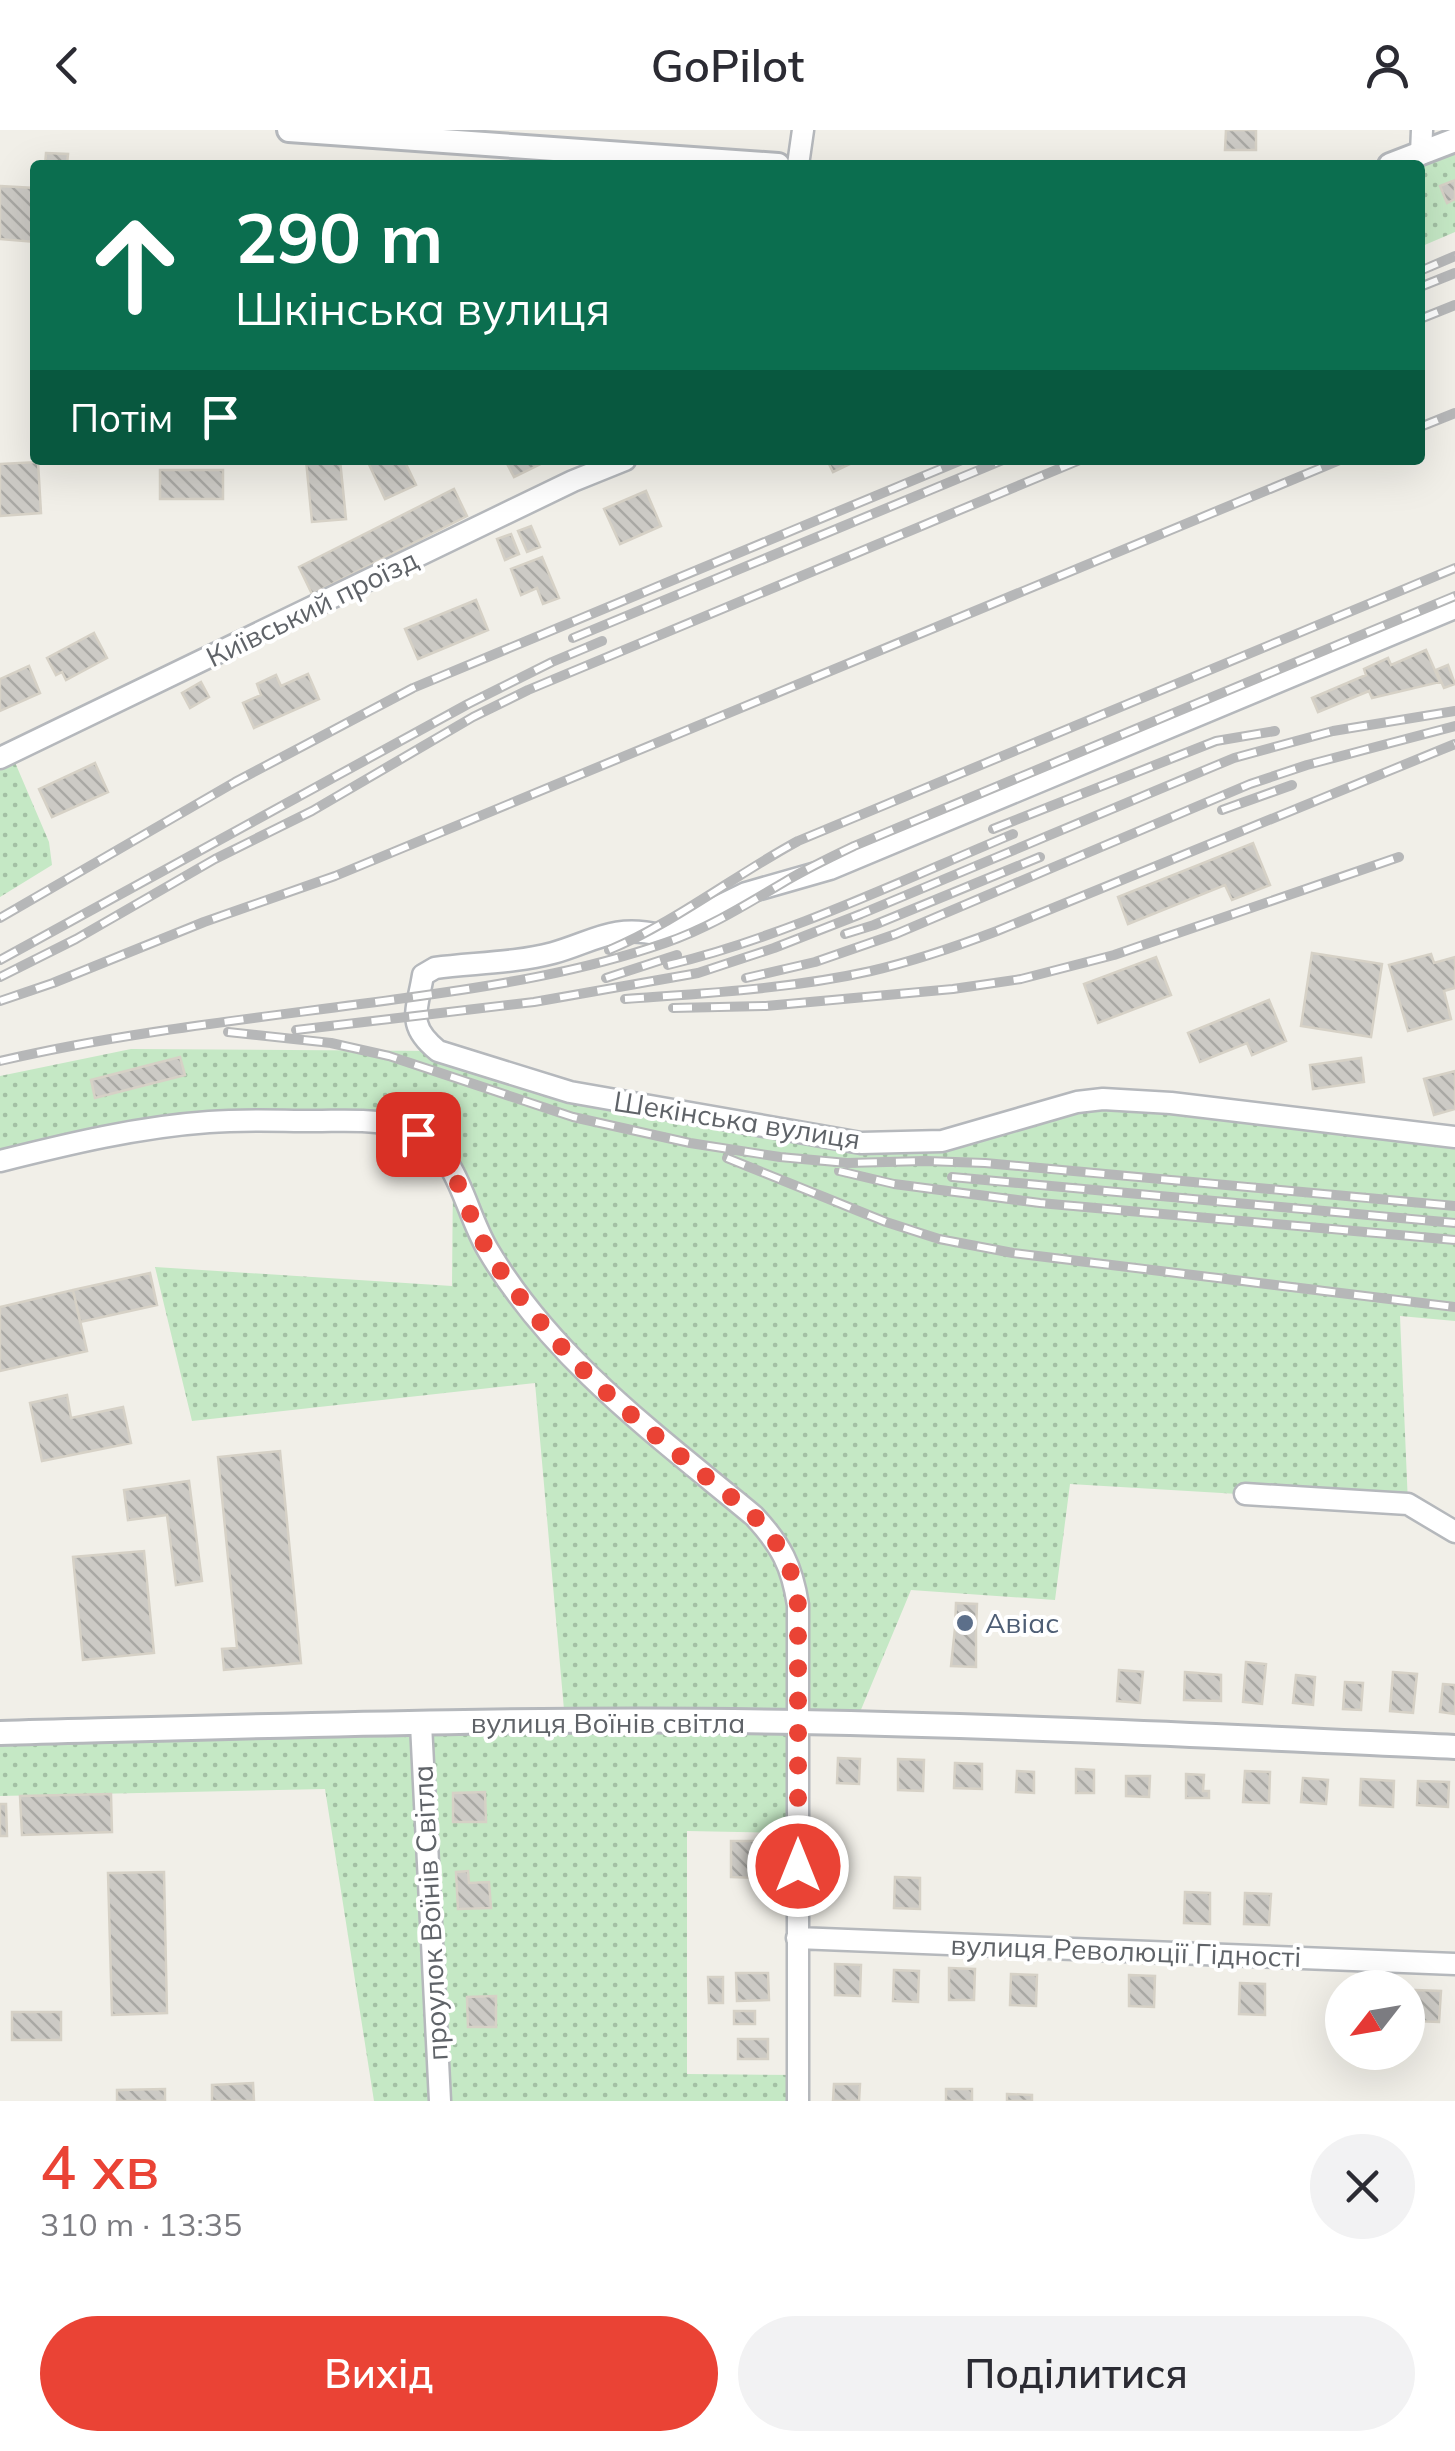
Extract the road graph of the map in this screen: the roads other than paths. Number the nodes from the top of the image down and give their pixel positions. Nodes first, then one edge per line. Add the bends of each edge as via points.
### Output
1 (289, 130) edge
2 (803, 130) edge
3 (1422, 130) edge
4 (552, 139) edge
5 (1455, 140) edge
6 (1421, 154) junction
7 (735, 160) edge
8 (799, 160) edge
9 (1404, 160) edge
10 (613, 465) edge
11 (1455, 608) edge
12 (0, 758) edge
13 (1455, 1138) edge
14 (0, 1160) edge
15 (1245, 1494) dead end
16 (1455, 1532) edge
17 (798, 1722) junction
18 (421, 1724) junction
19 (0, 1733) edge
20 (1455, 1747) edge
21 (798, 1938) junction
22 (1455, 1964) edge
23 (440, 2101) edge
24 (798, 2101) edge

1 - 4 street
2 - 8 street
3 - 6 street
4 - 7 street
5 - 6 street
6 - 9 street
10 - 12 street, Київський проїзд
11 - 13 street, Шекінська вулиця via 830,869 746,893 660,935 613,932 553,953 434,968 423,975 416,1027 438,1051 570,1092 861,1142 942,1142 1103,1099
14 - 17 street via 206,1122 374,1121 432,1144 453,1172 494,1261 562,1349 754,1516 777,1544 798,1605
15 - 16 street via 1408,1504
17 - 18 street, вулиця Воїнів світла
17 - 20 street, вулиця Воїнів світла
17 - 21 street
18 - 19 street, вулиця Воїнів світла
18 - 23 street, проулок Воїнів Світла
21 - 22 street, вулиця Революції Гідності
21 - 24 street

